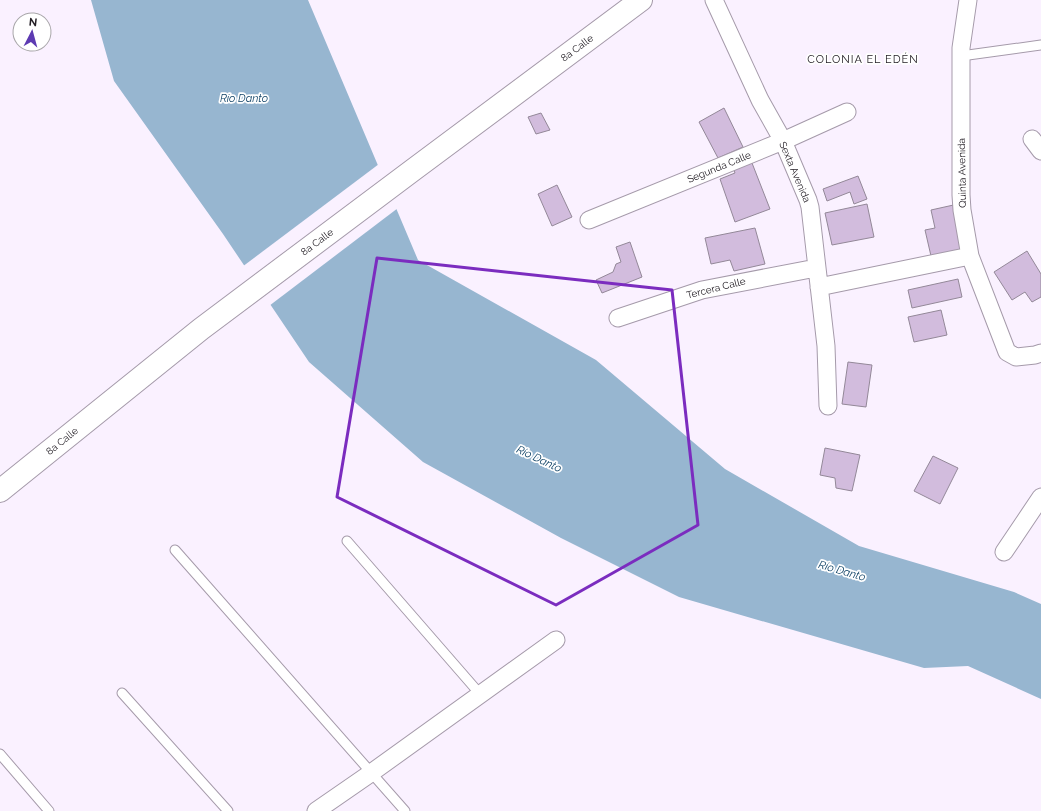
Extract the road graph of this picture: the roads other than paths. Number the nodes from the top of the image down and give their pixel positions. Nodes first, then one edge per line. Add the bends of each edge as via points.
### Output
1 (641, 0) edge
2 (714, 0) edge
3 (968, 0) edge
4 (1041, 45) edge
5 (961, 56) junction
6 (847, 112) dead end
7 (783, 141) junction
8 (589, 220) dead end
9 (970, 256) junction
10 (816, 268) junction
11 (819, 287) junction
12 (618, 318) dead end
13 (1041, 352) edge
14 (828, 406) dead end
15 (0, 491) edge
16 (1041, 497) edge
17 (347, 541) dead end
18 (175, 550) dead end
19 (1004, 552) dead end
20 (556, 640) dead end
21 (122, 693) dead end
22 (480, 694) junction
23 (0, 754) edge
24 (372, 773) junction
25 (49, 811) edge
26 (228, 811) edge
27 (316, 811) edge
28 (405, 811) edge

1 - 15 street, 8a Calle via 202,329
2 - 7 street, Sexta Avenida via 760,100
3 - 5 street, Quinta Avenida
4 - 5 lane
5 - 9 street, Quinta Avenida via 961,196
6 - 7 street, Segunda Calle
7 - 8 street, Segunda Calle
7 - 10 street, Sexta Avenida via 810,207
9 - 11 street
9 - 13 street, Quinta Avenida via 1007,352 1016,357
10 - 11 street, Sexta Avenida
10 - 12 street, Tercera Calle via 702,290
11 - 14 street, Sexta Avenida via 826,346
16 - 19 street
17 - 22 lane
18 - 24 lane
20 - 22 street
21 - 26 lane
22 - 24 street
23 - 25 lane
24 - 27 street
24 - 28 lane

